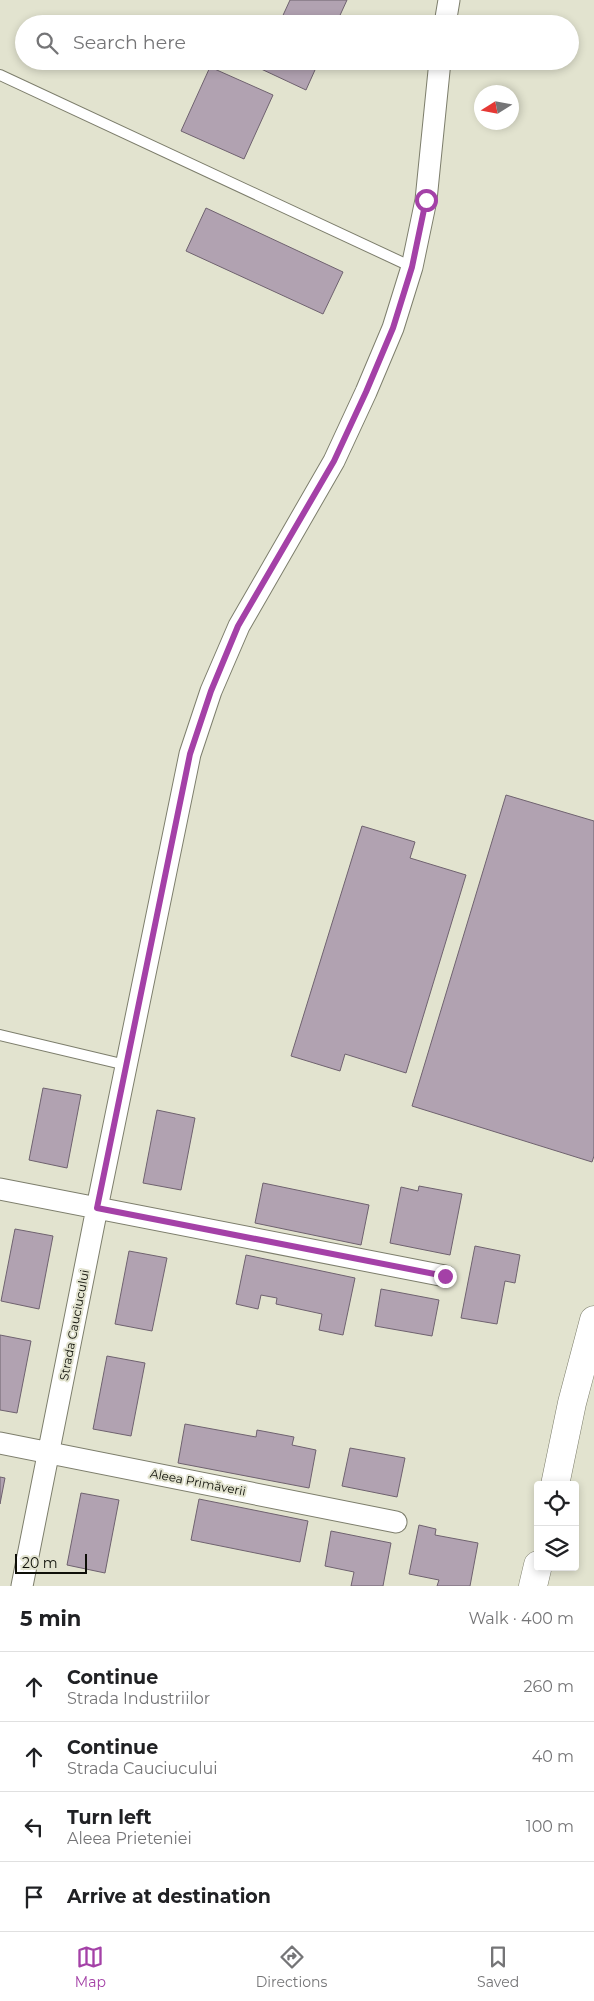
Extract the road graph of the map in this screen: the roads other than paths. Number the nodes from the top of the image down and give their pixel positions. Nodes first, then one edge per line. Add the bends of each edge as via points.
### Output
1 (449, 0) edge
2 (446, 15) edge
3 (439, 70) edge
4 (0, 75) edge
5 (412, 267) junction
6 (0, 1035) edge
7 (126, 1065) junction
8 (0, 1189) edge
9 (97, 1208) junction
10 (445, 1276) dead end
11 (594, 1320) edge
12 (0, 1443) edge
13 (49, 1453) junction
14 (556, 1481) edge
15 (396, 1522) dead end
16 (537, 1571) edge
17 (22, 1586) edge
18 (533, 1586) edge

1 - 2 street
3 - 5 street, Strada Cauciucului via 426,200
4 - 5 lane
5 - 7 street, Strada Cauciucului via 393,328 334,461 238,626 211,691 190,754
6 - 7 lane
7 - 9 street, Strada Cauciucului
8 - 9 street
9 - 10 street
9 - 13 street, Strada Cauciucului
11 - 14 main road
12 - 13 street, Aleea Primăverii
13 - 15 street, Aleea Primăverii
13 - 17 street, Strada Cauciucului
16 - 18 main road

